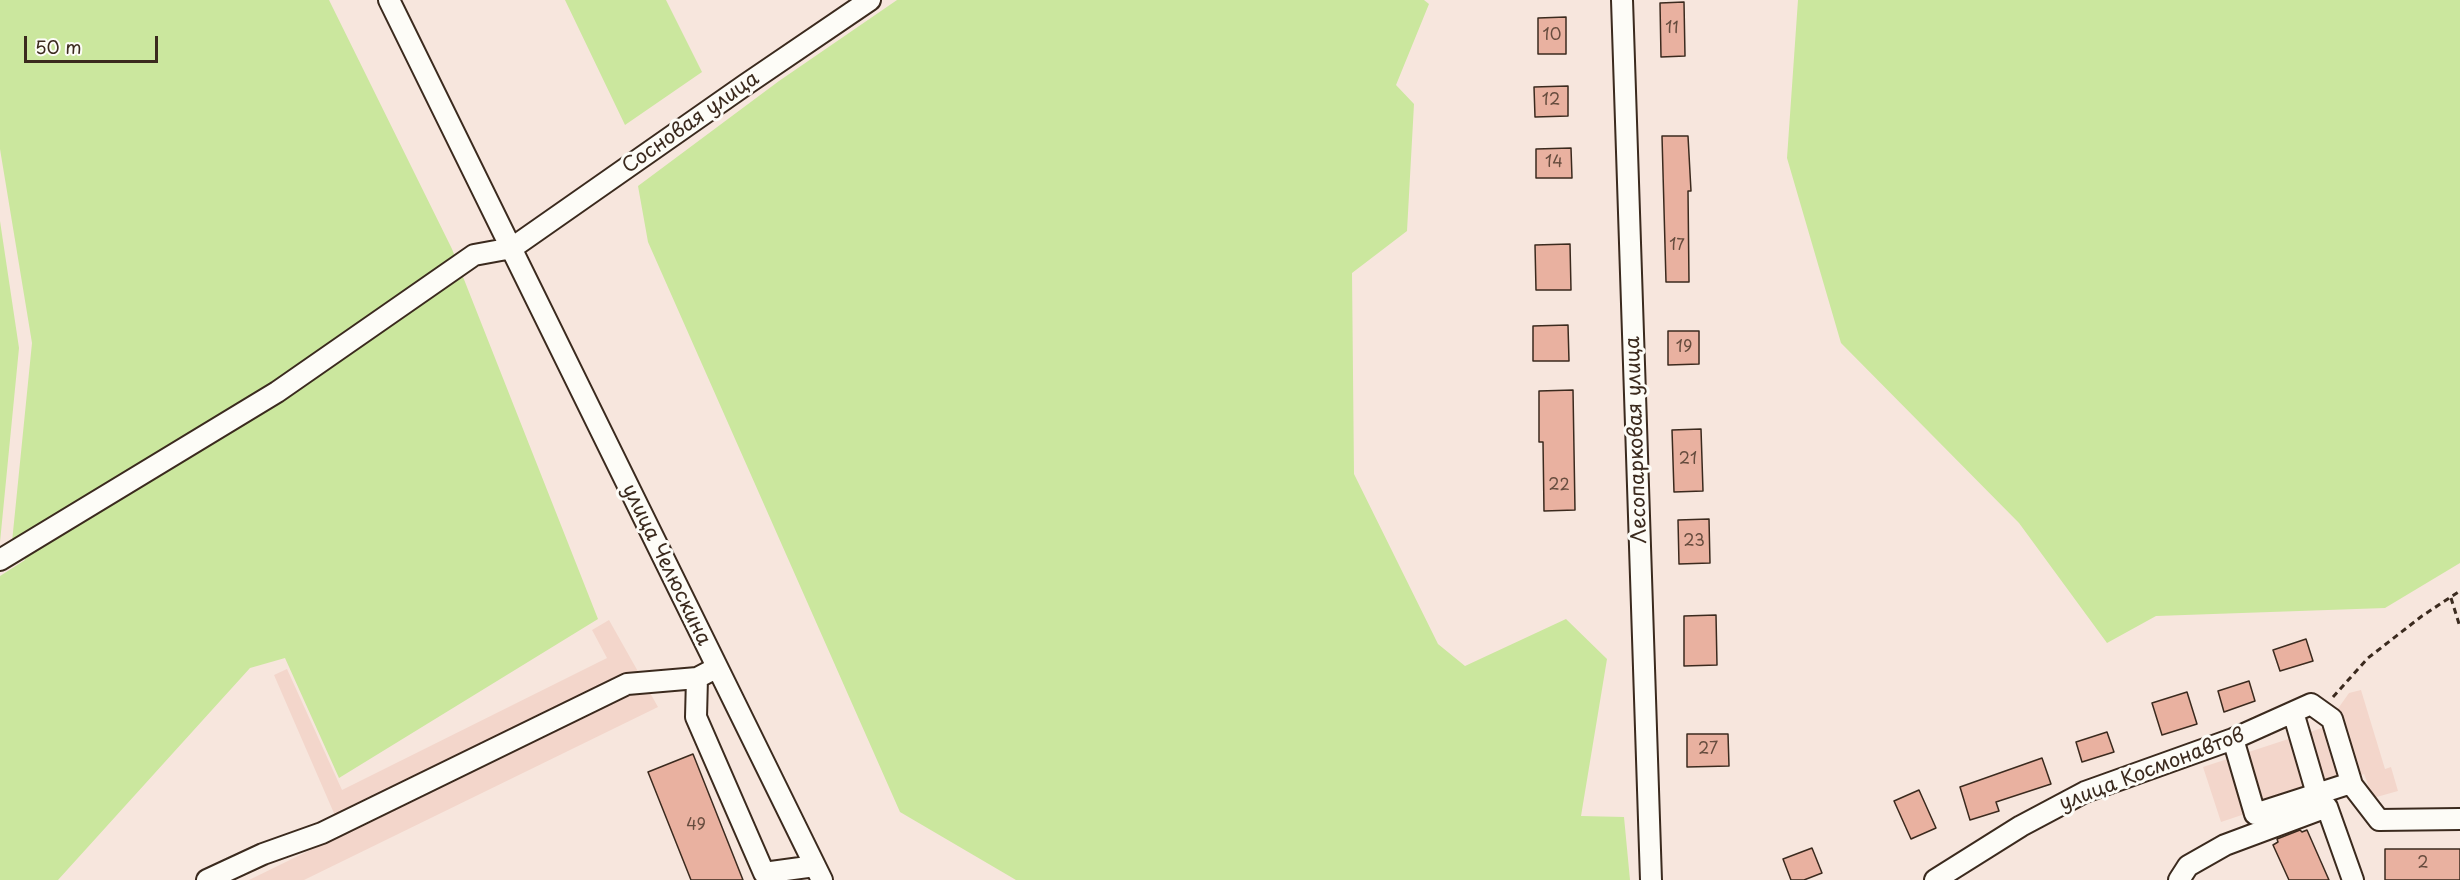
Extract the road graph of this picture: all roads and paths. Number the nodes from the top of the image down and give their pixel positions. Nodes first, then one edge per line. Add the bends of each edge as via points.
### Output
1 (389, 0) edge
2 (870, 0) edge
3 (1622, 0) edge
4 (512, 248) junction
5 (0, 560) edge
6 (2460, 591) edge
7 (2451, 597) junction
8 (2460, 627) edge
9 (716, 668) junction
10 (697, 678) junction
11 (2308, 709) junction
12 (2233, 740) junction
13 (2351, 783) junction
14 (2317, 794) junction
15 (2460, 819) edge
16 (818, 873) edge
17 (207, 880) edge
18 (1652, 880) edge
19 (1935, 880) edge
20 (2179, 880) edge
21 (2353, 880) edge

1 - 4 street, улица Челюскина
2 - 4 street, Сосновая улица
3 - 18 street, Лесопарковая улица
4 - 5 street via 474,255 277,392
4 - 9 street, улица Челюскина
6 - 7 path
7 - 8 path
7 - 11 path via 2368,658
9 - 10 street
9 - 16 street, улица Челюскина
10 - 16 street via 696,717 764,873
10 - 17 street via 627,684 322,833
11 - 12 street, улица Космонавтов
11 - 13 street via 2332,719
11 - 14 street
12 - 14 street via 2255,814
12 - 19 street, улица Космонавтов via 2085,792 2021,826
13 - 14 street
13 - 15 street via 2379,820
20 - 21 street via 2188,866 2225,845 2327,807

